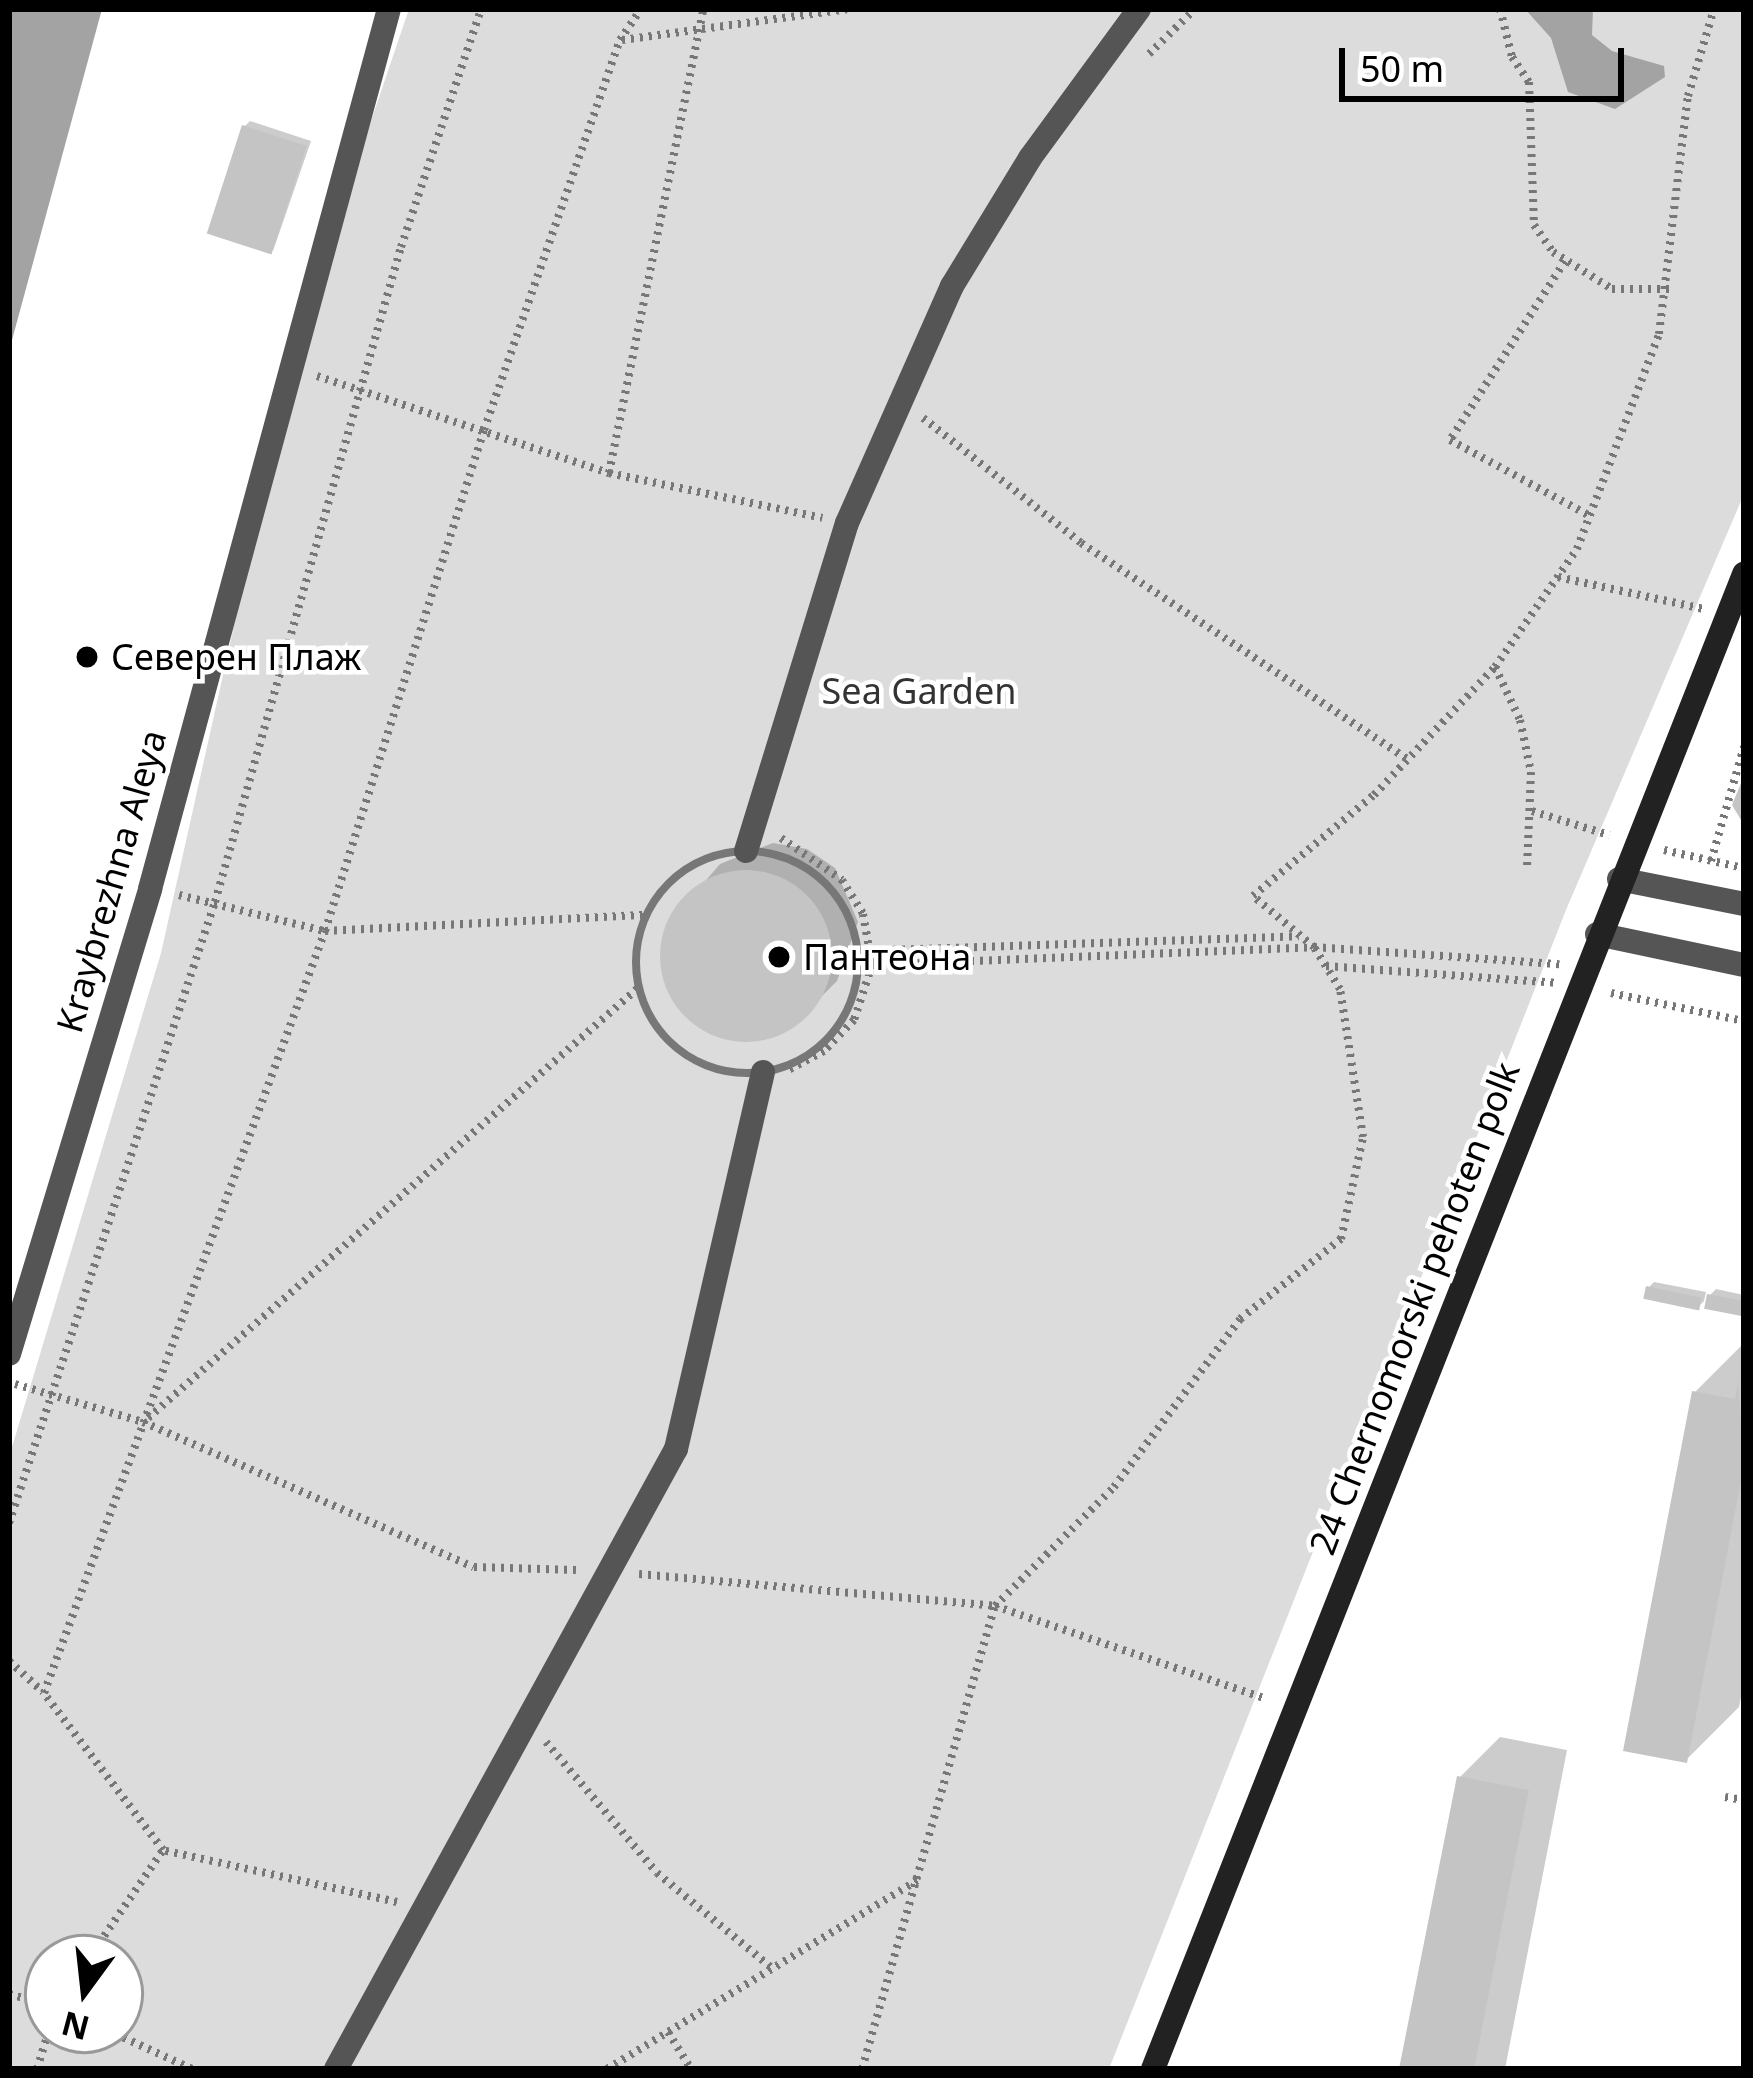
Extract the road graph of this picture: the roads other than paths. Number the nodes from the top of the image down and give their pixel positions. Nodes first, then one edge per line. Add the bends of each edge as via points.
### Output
1 (389, 9) edge
2 (1139, 9) edge
3 (1744, 574) edge
4 (756, 843) road end
5 (1619, 880) junction
6 (1744, 904) edge
7 (1597, 934) junction
8 (1744, 965) edge
9 (763, 1072) road end
10 (9, 1354) edge
11 (336, 2069) edge
12 (1154, 2069) edge

1 - 10 street, Kraybrezhna Aleya via 286,364 150,889
2 - 4 street via 952,286 899,400 847,523
3 - 5 main road, 24 Chernomorski pehoten polk
5 - 6 street
5 - 7 main road, 24 Chernomorski pehoten polk
7 - 8 street
7 - 12 main road, 24 Chernomorski pehoten polk
9 - 11 street via 676,1449

